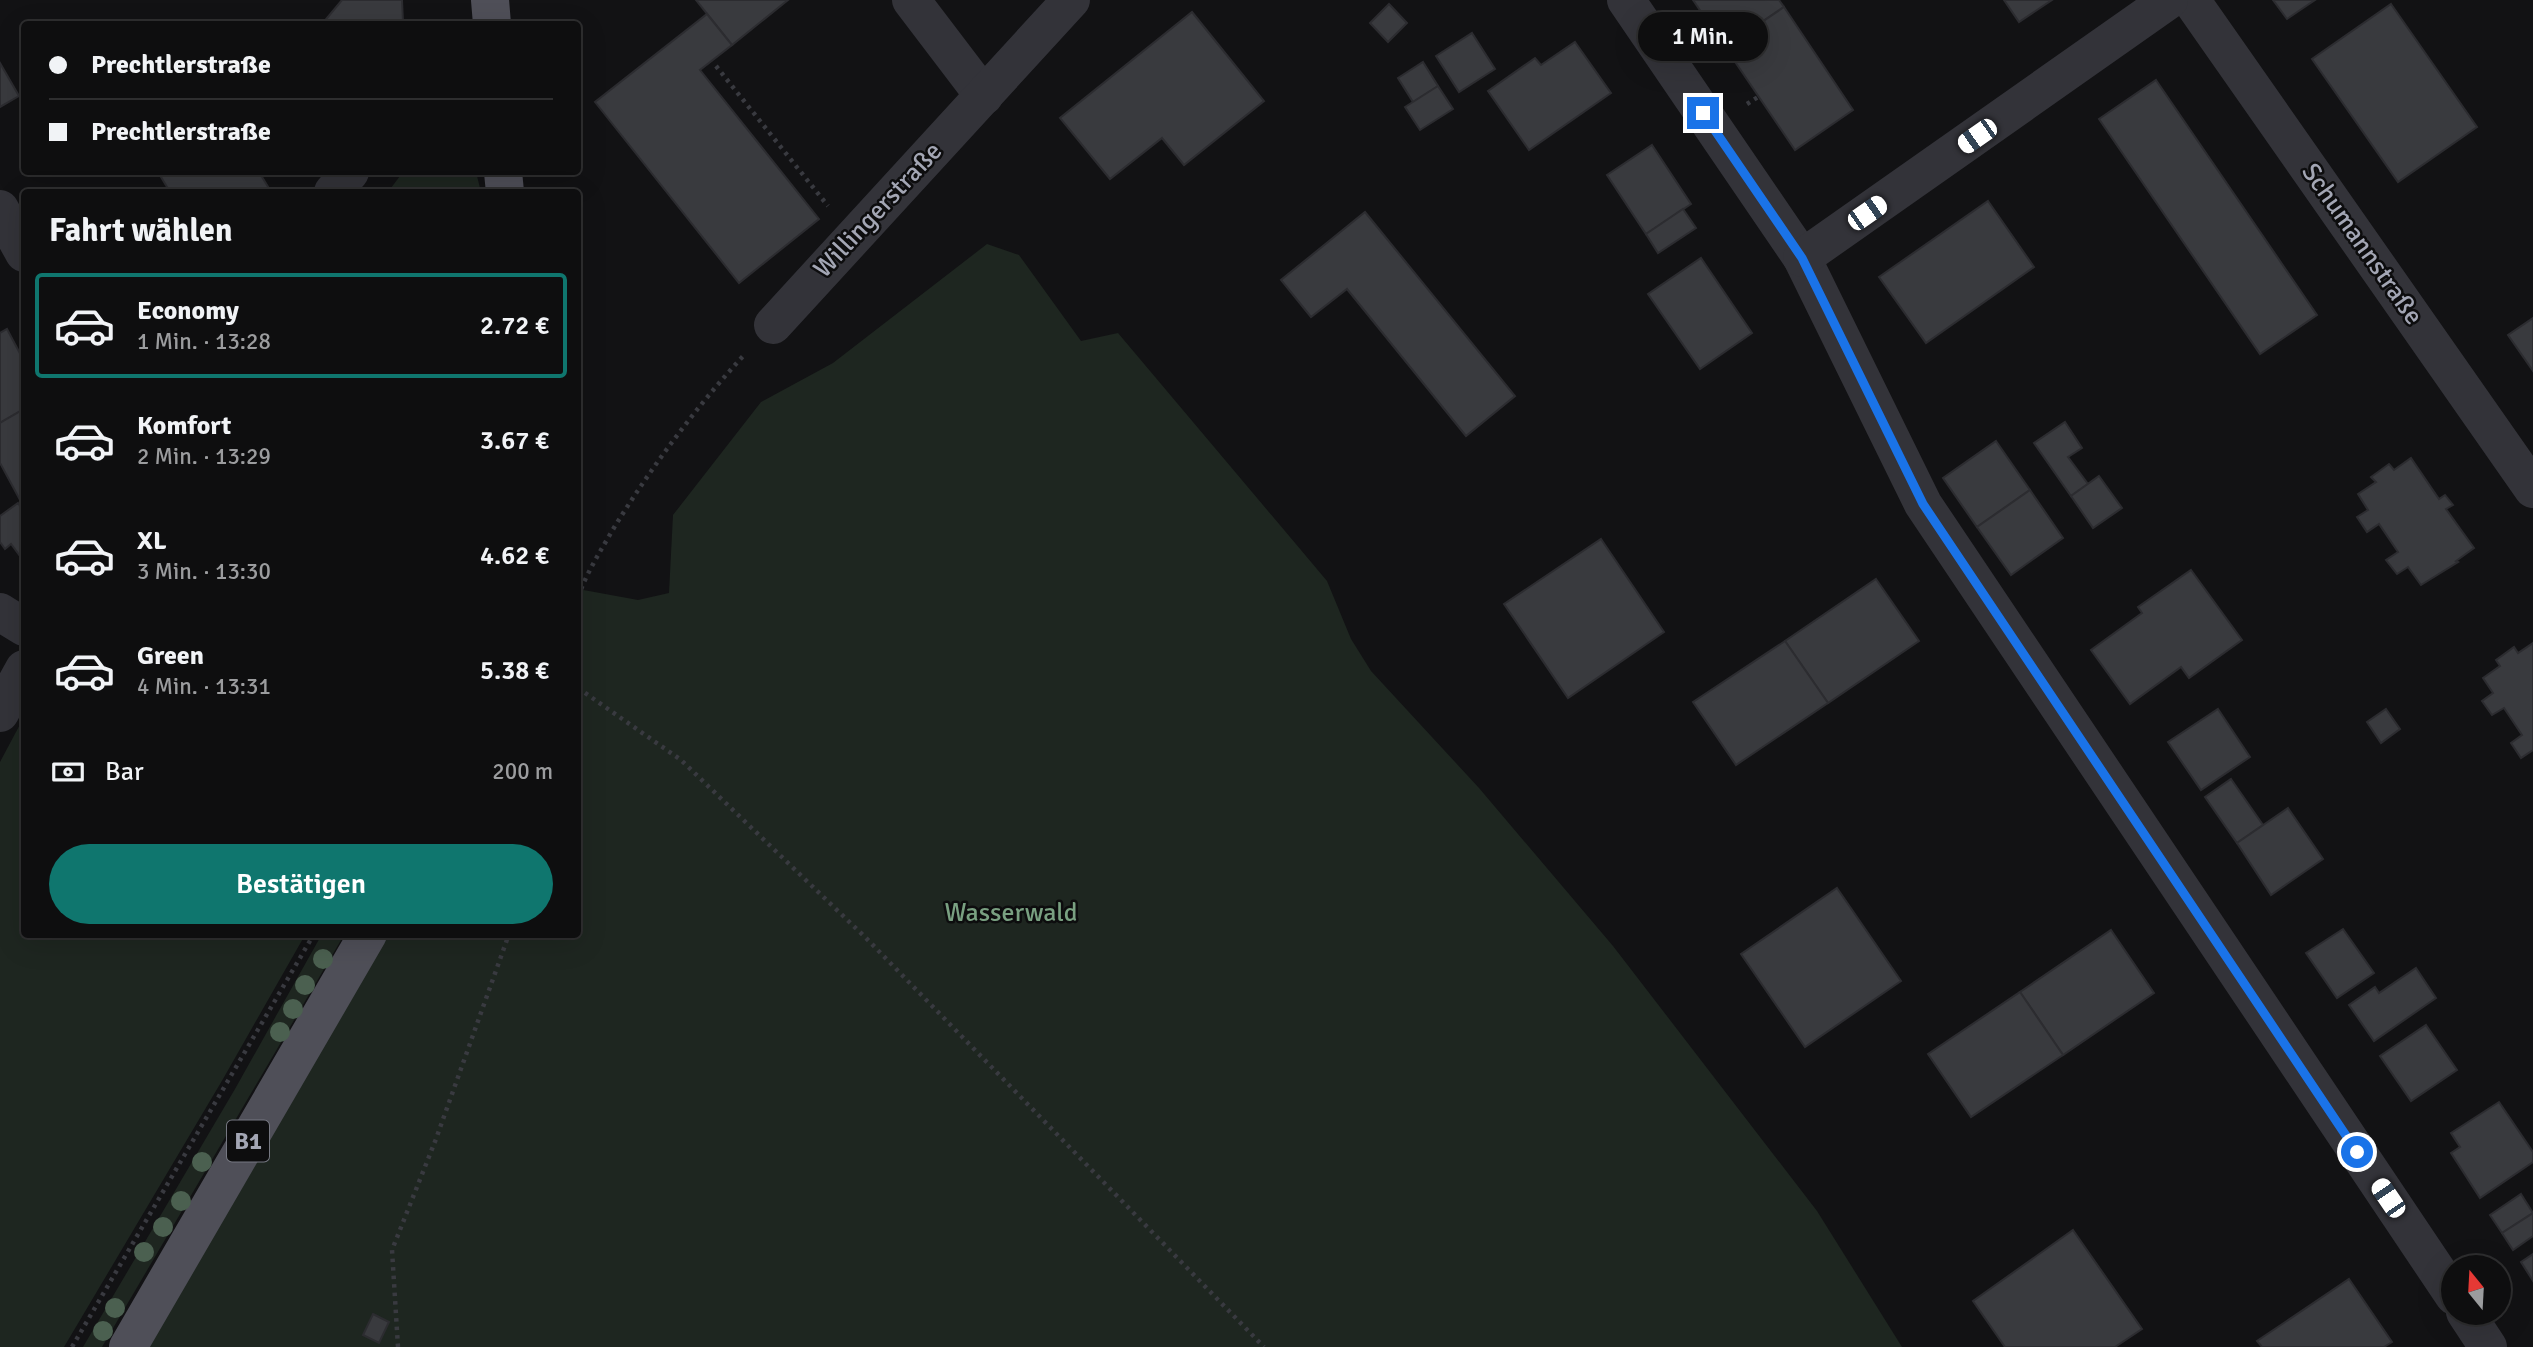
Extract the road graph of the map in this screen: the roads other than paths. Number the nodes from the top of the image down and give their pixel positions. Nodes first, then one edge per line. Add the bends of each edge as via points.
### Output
1 (490, 0) edge
2 (911, 0) edge
3 (1071, 0) edge
4 (1626, 0) edge
5 (2169, 0) edge
6 (2191, 0) edge
7 (492, 21) edge
8 (984, 96) junction
9 (347, 175) edge
10 (336, 189) edge
11 (0, 209) edge
12 (21, 248) edge
13 (1802, 258) junction
14 (773, 325) road end
15 (2533, 489) edge
16 (0, 612) edge
17 (21, 625) edge
18 (21, 674) edge
19 (0, 713) edge
20 (366, 938) edge
21 (2441, 1277) edge
22 (2474, 1325) edge
23 (128, 1347) edge
24 (2488, 1347) edge

1 - 7 main road
2 - 8 street
3 - 8 street, Willingerstraße
4 - 13 street
5 - 13 street
6 - 15 street, Schumannstraße
8 - 14 street, Willingerstraße
9 - 10 street
11 - 12 street
13 - 21 street via 1923,504
16 - 17 street
18 - 19 street
20 - 23 main road, B1
22 - 24 street

